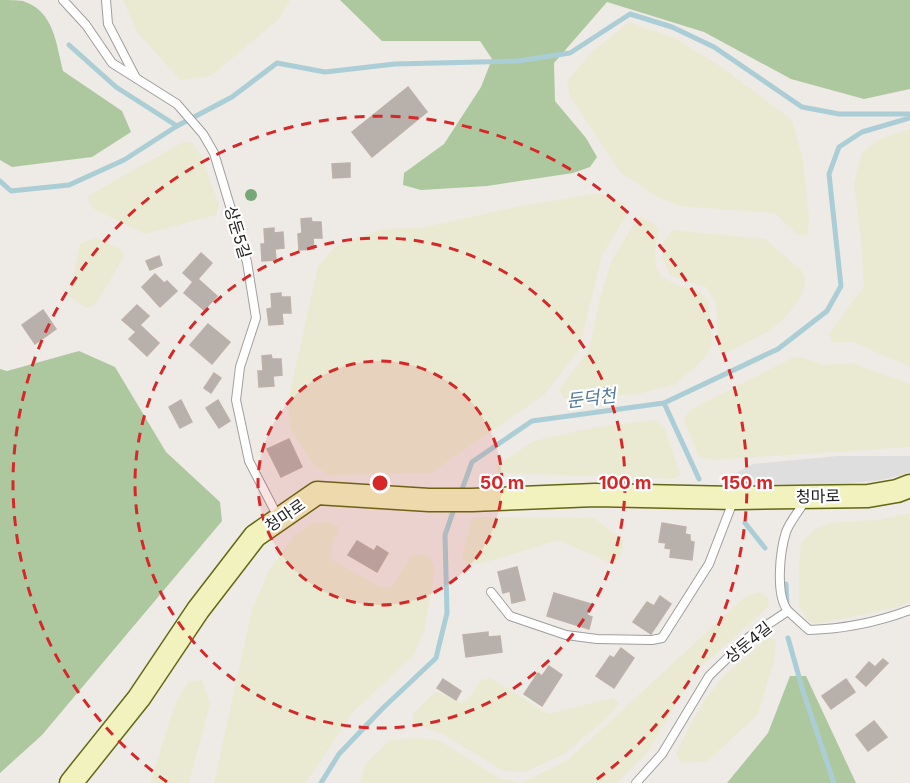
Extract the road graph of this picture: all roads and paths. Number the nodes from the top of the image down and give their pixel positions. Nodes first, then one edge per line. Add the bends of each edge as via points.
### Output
1 (63, 0) edge
2 (106, 0) edge
3 (138, 81) junction
4 (910, 486) edge
5 (808, 496) junction
6 (735, 498) junction
7 (279, 519) junction
8 (490, 592) dead end
9 (910, 610) edge
10 (788, 611) junction
11 (71, 783) edge
12 (636, 783) edge

1 - 3 lane, 상둔5길 via 112,63
2 - 3 lane via 108,24
3 - 7 lane, 상둔5길 via 177,104 214,153 247,262 256,318 240,367 237,400 249,461
4 - 5 street, 청마로 via 868,496
5 - 6 street, 청마로
5 - 10 lane via 786,532 779,572
6 - 7 street, 청마로 via 595,495 429,500 317,493
6 - 8 lane via 709,564 662,638 597,639 566,635 510,616
7 - 11 street, 청마로 via 255,536 198,610 139,698
9 - 10 lane, 상둔4길 via 885,619 809,630
10 - 12 lane, 상둔4길 via 749,637 709,676 662,754

